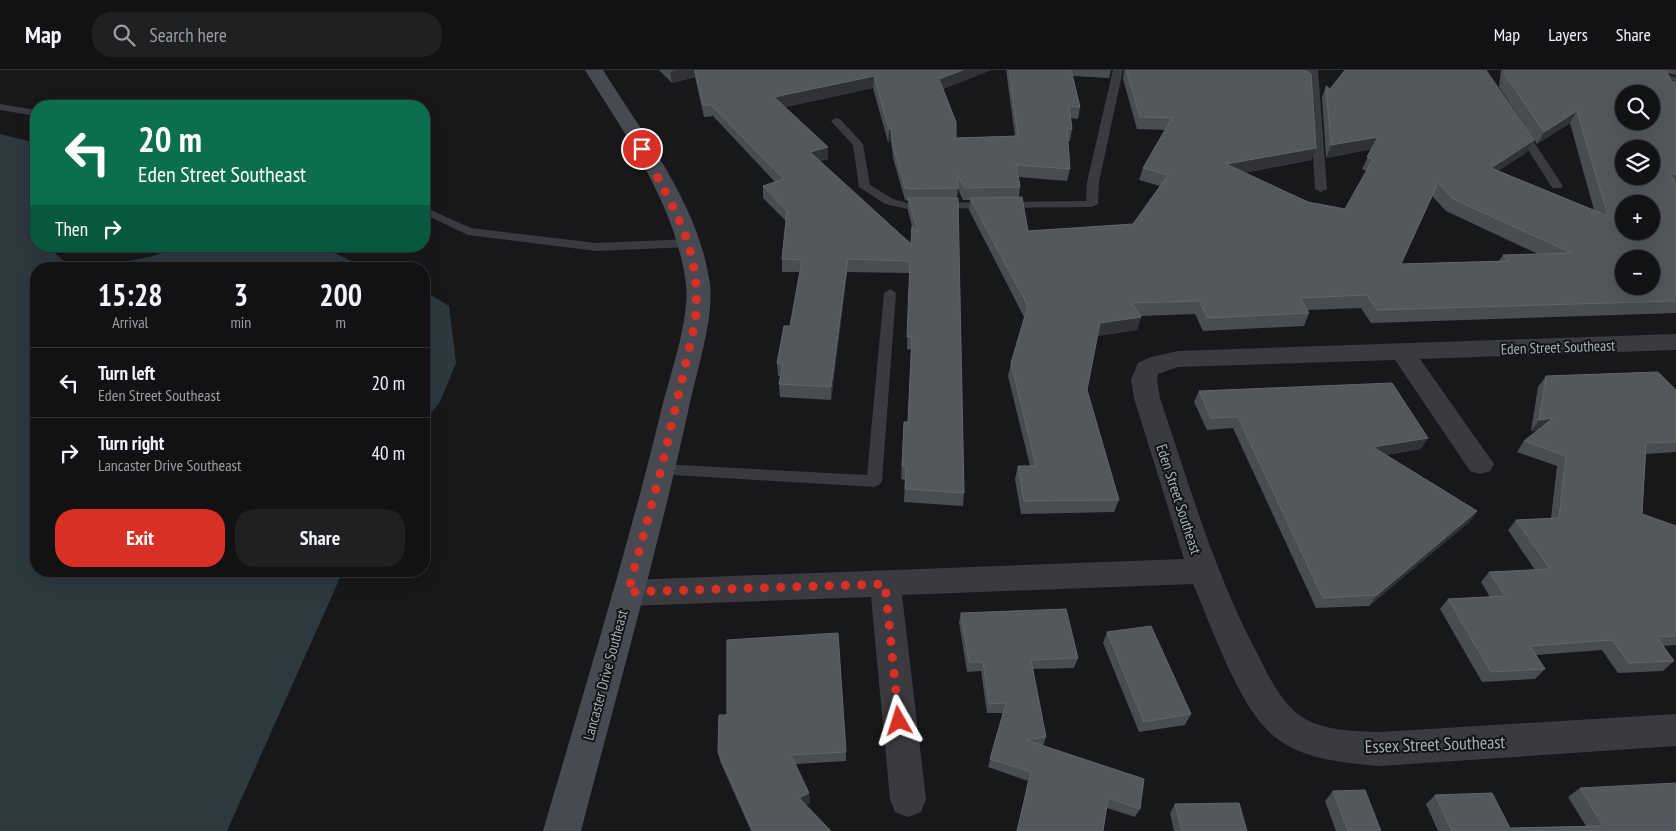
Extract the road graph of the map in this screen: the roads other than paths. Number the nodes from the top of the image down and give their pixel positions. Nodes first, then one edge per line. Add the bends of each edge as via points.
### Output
1 (594, 70) edge
2 (1118, 70) edge
3 (1312, 70) edge
4 (1638, 70) edge
5 (1664, 78) junction
6 (1676, 80) edge
7 (1667, 88) edge
8 (0, 107) edge
9 (30, 112) edge
10 (1513, 120) edge
11 (836, 121) dead end
12 (1557, 186) dead end
13 (1320, 189) dead end
14 (430, 213) edge
15 (689, 243) junction
16 (890, 293) dead end
17 (1665, 343) edge
18 (1402, 352) junction
19 (1676, 365) edge
20 (1480, 464) dead end
21 (661, 470) junction
22 (1202, 570) junction
23 (885, 584) junction
24 (628, 592) junction
25 (1676, 730) edge
26 (908, 799) dead end
27 (562, 831) edge

1 - 15 main road, Lancaster Drive Southeast via 667,194
2 - 11 lane via 1093,182 1092,204 907,206 889,202 865,187 858,144
3 - 13 lane
4 - 5 lane
5 - 6 lane
5 - 7 lane
8 - 9 lane
10 - 12 lane
14 - 15 lane via 468,231 596,247
15 - 21 main road, Lancaster Drive Southeast via 698,286 695,323
16 - 21 lane via 874,481
17 - 18 street, Eden Street Southeast
17 - 19 street, Eden Street Southeast
18 - 20 street
18 - 22 street, Eden Street Southeast via 1178,359 1148,369 1144,380 1146,398
21 - 24 main road, Lancaster Drive Southeast
22 - 23 street, Eden Street Southeast
22 - 25 street, Essex Street Southeast via 1266,704 1287,727 1312,739 1380,750
23 - 24 street, Eden Street Southeast
23 - 26 street
24 - 27 main road, Lancaster Drive Southeast

